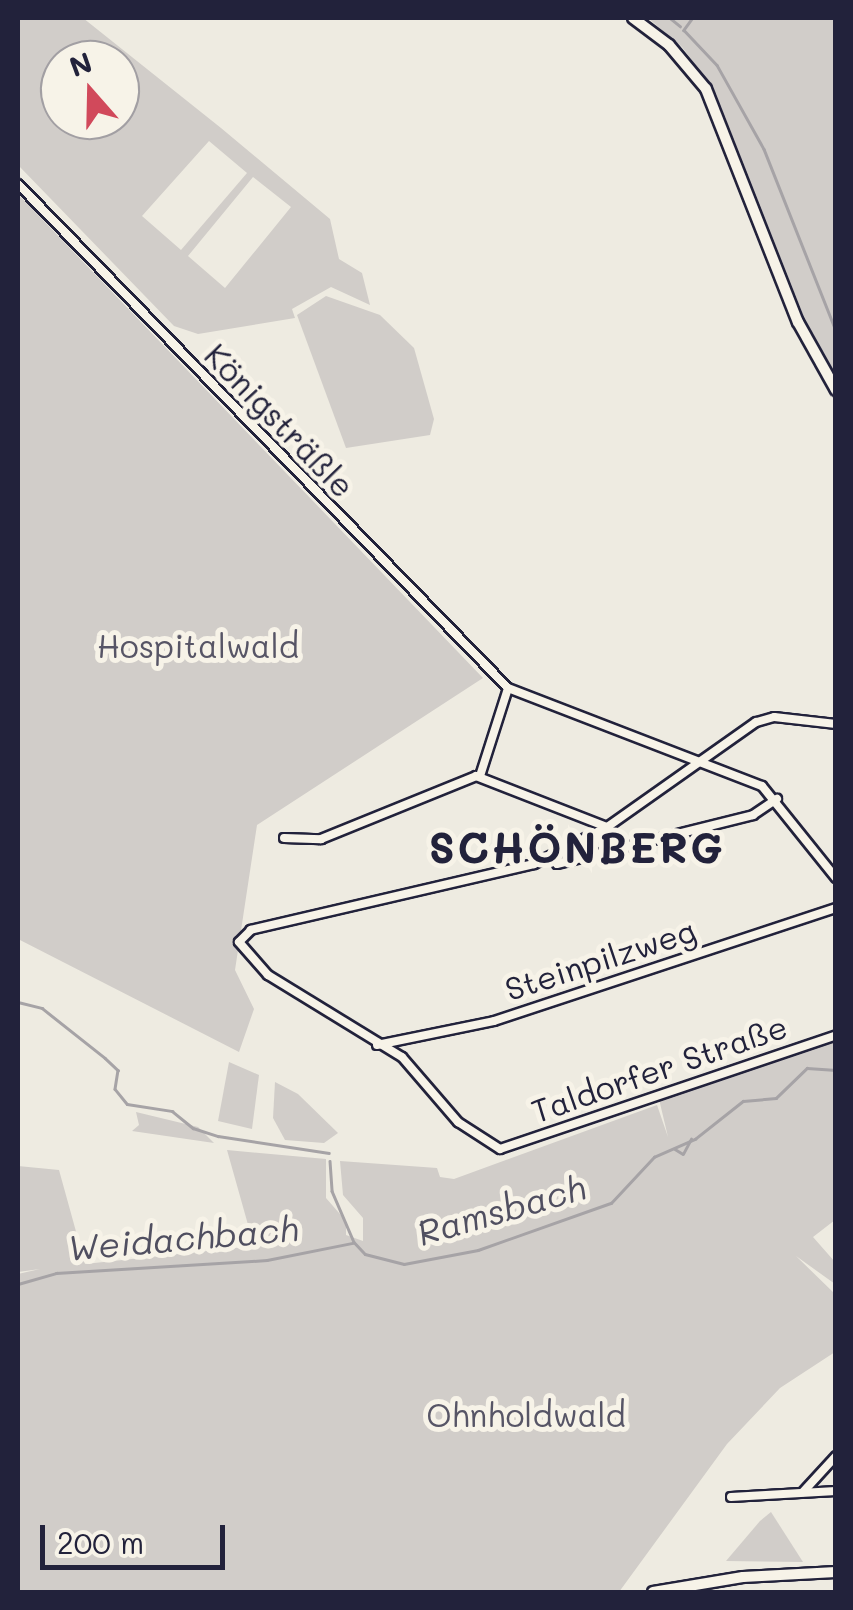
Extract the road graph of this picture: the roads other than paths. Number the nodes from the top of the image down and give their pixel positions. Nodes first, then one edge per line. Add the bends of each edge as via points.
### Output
1 (633, 18) edge
2 (18, 184) edge
3 (836, 390) edge
4 (508, 688) junction
5 (836, 724) edge
6 (698, 761) junction
7 (480, 776) junction
8 (777, 799) junction
9 (607, 827) junction
10 (284, 838) dead end
11 (556, 864) dead end
12 (835, 877) edge
13 (836, 908) edge
14 (836, 1035) edge
15 (377, 1045) junction
16 (836, 1456) edge
17 (836, 1491) edge
18 (803, 1492) junction
19 (731, 1497) dead end
20 (836, 1572) edge
21 (653, 1592) edge

1 - 3 main road via 681,57 706,90 798,322
2 - 4 street, Königsträßle
4 - 6 street
4 - 7 street
5 - 6 street via 774,717
6 - 8 street via 762,786
6 - 9 street
7 - 9 street
7 - 10 street via 321,838
8 - 11 street via 753,815
8 - 12 street
9 - 15 street via 534,864 251,930 240,942 250,958
13 - 15 street, Steinpilzweg via 494,1021
14 - 15 street, Taldorfer Straße via 500,1149 458,1122 412,1065
16 - 18 street
17 - 18 street
18 - 19 street
20 - 21 main road via 743,1577

